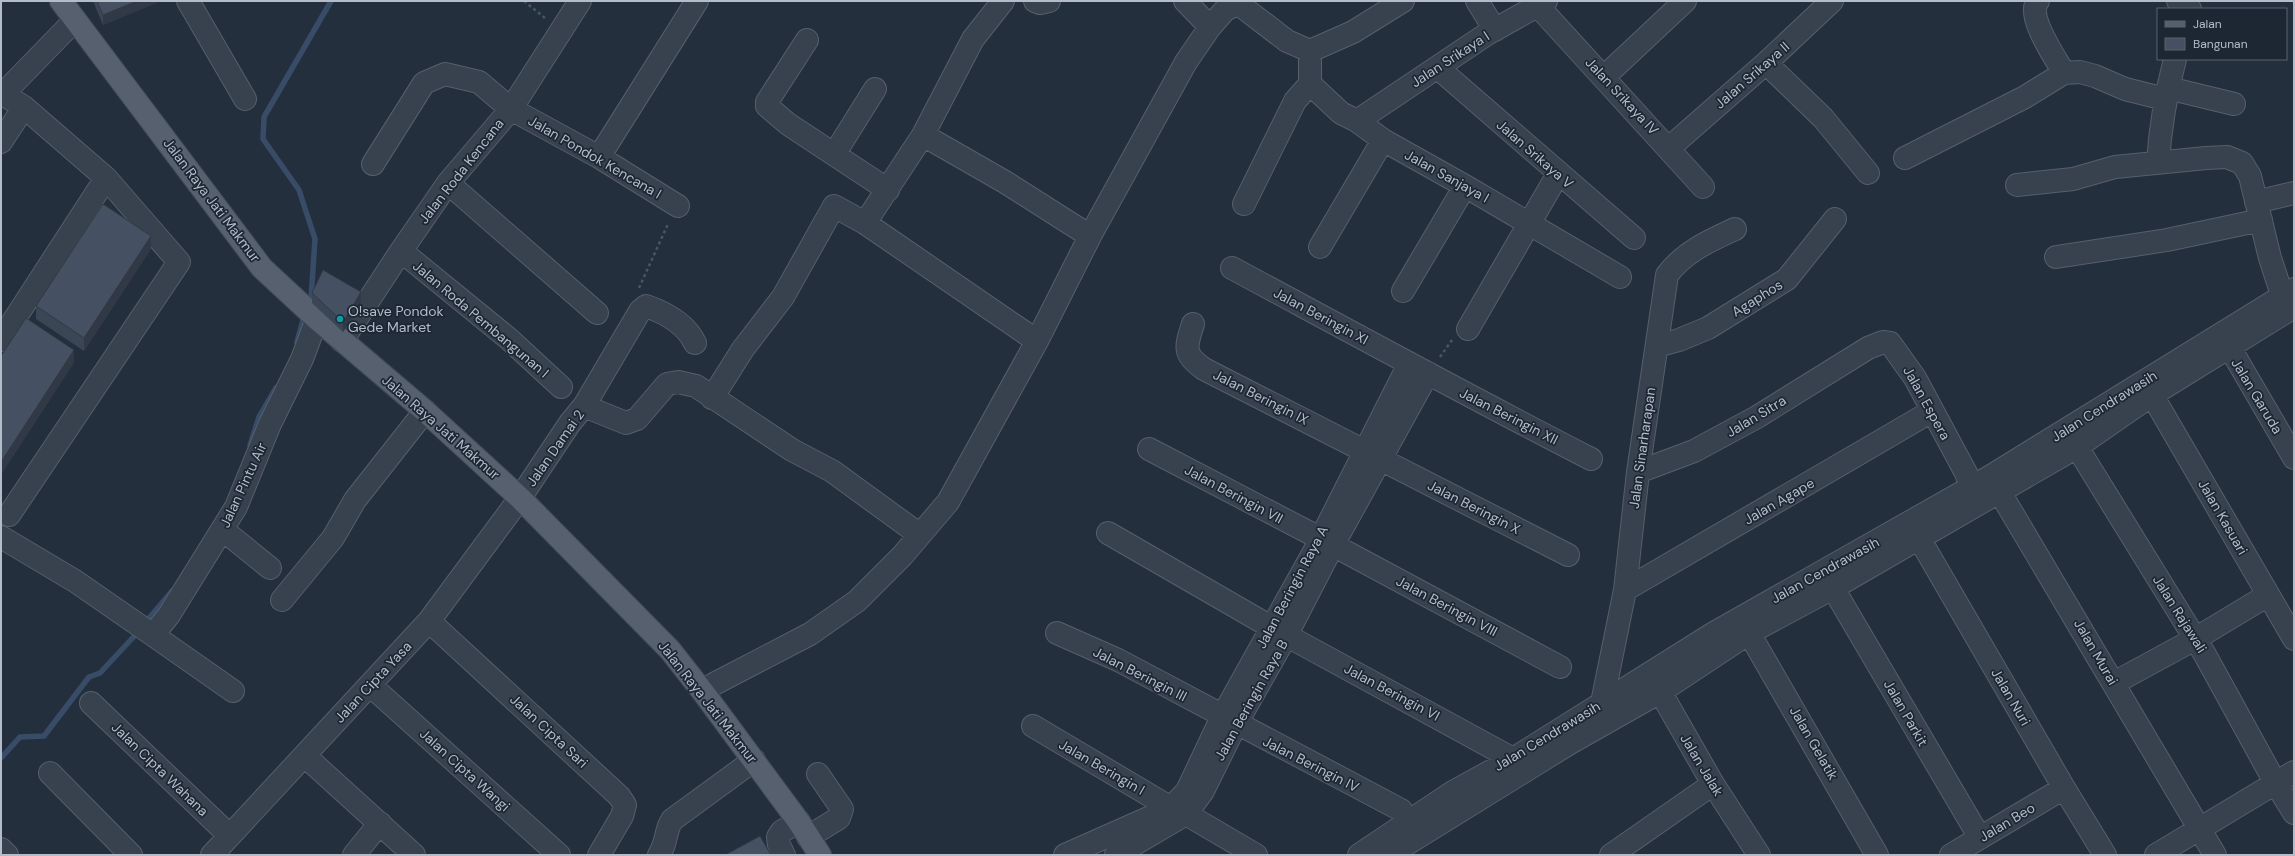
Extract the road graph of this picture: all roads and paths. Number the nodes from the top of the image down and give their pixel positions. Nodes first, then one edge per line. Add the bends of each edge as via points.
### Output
1 (61, 1) edge
2 (188, 1) edge
3 (524, 1) edge
4 (580, 1) edge
5 (697, 1) edge
6 (1003, 1) edge
7 (1035, 1) edge
8 (1050, 1) edge
9 (1185, 1) edge
10 (1402, 1) edge
11 (1477, 1) edge
12 (1684, 1) edge
13 (1832, 1) edge
14 (2038, 1) edge
15 (2178, 1) edge
16 (1542, 3) edge
17 (2188, 8) edge
18 (75, 20) junction
19 (1210, 27) junction
20 (1495, 30) junction
21 (561, 31) junction
22 (807, 40) dead end
23 (1310, 51) junction
24 (2175, 60) edge
25 (1766, 63) junction
26 (1438, 68) junction
27 (2064, 73) junction
28 (1604, 77) junction
29 (1310, 84) junction
30 (875, 89) dead end
31 (2, 93) edge
32 (2166, 94) junction
33 (245, 99) dead end
34 (2234, 104) dead end
35 (24, 107) junction
36 (510, 109) junction
37 (1357, 121) junction
38 (923, 135) junction
39 (1383, 140) junction
40 (1, 142) edge
41 (1669, 148) junction
42 (835, 153) junction
43 (599, 157) junction
44 (1905, 158) dead end
45 (373, 164) dead end
46 (2158, 164) junction
47 (1868, 173) dead end
48 (1558, 174) junction
49 (106, 178) junction
50 (448, 183) junction
51 (2017, 184) dead end
52 (1465, 186) junction
53 (1703, 187) dead end
54 (888, 190) junction
55 (2294, 193) edge
56 (1244, 204) dead end
57 (678, 206) joint
58 (2259, 211) junction
59 (1835, 219) dead end
60 (865, 223) junction
61 (1529, 223) junction
62 (1735, 229) dead end
63 (1090, 236) junction
64 (1634, 238) dead end
65 (1320, 247) dead end
66 (400, 251) junction
67 (2056, 258) dead end
68 (1232, 268) dead end
69 (1620, 278) dead end
70 (1404, 291) dead end
71 (2289, 301) edge
72 (640, 311) junction
73 (597, 313) dead end
74 (317, 319) junction
75 (1193, 324) dead end
76 (1468, 329) joint
77 (1, 340) edge
78 (1037, 341) junction
79 (2225, 341) junction
80 (342, 342) junction
81 (695, 343) dead end
82 (1657, 346) junction
83 (1868, 348) joint
84 (1419, 368) junction
85 (561, 387) dead end
86 (2152, 395) junction
87 (712, 398) junction
88 (584, 406) junction
89 (425, 411) junction
90 (1932, 411) junction
91 (2077, 447) junction
92 (1149, 449) dead end
93 (1373, 455) junction
94 (2294, 458) edge
95 (1591, 459) dead end
96 (1638, 472) junction
97 (1995, 484) junction
98 (1971, 487) junction
99 (520, 498) junction
100 (9, 514) dead end
101 (223, 530) junction
102 (1108, 533) dead end
103 (920, 535) junction
104 (1, 537) edge
105 (1919, 538) junction
106 (1326, 542) junction
107 (1568, 555) dead end
108 (270, 568) dead end
109 (1833, 588) junction
110 (1625, 590) junction
111 (2268, 595) junction
112 (282, 600) dead end
113 (429, 621) junction
114 (146, 630) junction
115 (1279, 631) junction
116 (1057, 633) dead end
117 (1749, 633) junction
118 (2195, 639) junction
119 (2294, 640) edge
120 (1560, 667) dead end
121 (1650, 673) junction
122 (2114, 683) junction
123 (370, 685) junction
124 (233, 692) dead end
125 (703, 692) junction
126 (1660, 692) junction
127 (91, 703) dead end
128 (1600, 712) junction
129 (1229, 721) junction
130 (1033, 726) dead end
131 (305, 756) junction
132 (1513, 759) junction
133 (754, 760) junction
134 (2294, 772) edge
135 (50, 773) dead end
136 (818, 774) dead end
137 (1713, 784) junction
138 (2276, 784) junction
139 (2064, 788) junction
140 (1401, 810) dead end
141 (1179, 811) junction
142 (2294, 813) edge
143 (380, 823) junction
144 (2199, 828) junction
145 (803, 829) junction
146 (230, 835) junction
147 (1980, 838) junction
148 (1, 849) edge
149 (1078, 851) edge
150 (1135, 852) edge
151 (7, 855) edge
152 (131, 855) edge
153 (212, 855) edge
154 (354, 855) edge
155 (414, 855) edge
156 (559, 855) edge
157 (599, 855) edge
158 (659, 855) edge
159 (784, 855) edge
160 (820, 855) edge
161 (1256, 855) edge
162 (1359, 855) edge
163 (1389, 855) edge
164 (1611, 855) edge
165 (1759, 855) edge
166 (1877, 855) edge
167 (1951, 855) edge
168 (2106, 855) edge
169 (2156, 855) edge
170 (2214, 855) edge

1 - 18 main road, Jalan Raya Jati Makmur
2 - 33 street
3 - 21 path
4 - 21 street, Jalan Roda Kencana
5 - 43 street
6 - 38 street via 973,39
7 - 8 street
9 - 19 street
10 - 23 street via 1353,32
11 - 20 street
12 - 28 street
13 - 25 street, Jalan Srikaya II
14 - 27 street via 2033,9 2035,19
15 - 17 street
16 - 20 street, Jalan Srikaya I
16 - 28 street, Jalan Srikaya IV
18 - 31 street
18 - 74 main road, Jalan Raya Jati Makmur via 262,268
19 - 23 street via 1225,10 1240,5 1287,41
19 - 63 street via 1186,62
20 - 26 street, Jalan Srikaya I
21 - 36 street, Jalan Roda Kencana
22 - 42 street via 767,106 788,124
23 - 29 street
24 - 32 street
25 - 41 street, Jalan Srikaya II
25 - 47 street via 1823,118
26 - 37 street, Jalan Srikaya I
26 - 48 street, Jalan Srikaya V
27 - 32 street via 2080,72 2125,89
27 - 44 street via 2025,98
28 - 41 street, Jalan Srikaya IV
29 - 37 street, Jalan Sanjaya I via 1341,113
29 - 56 street via 1295,101
30 - 42 street
31 - 35 street
32 - 34 street
32 - 46 street
35 - 40 street
35 - 49 street
36 - 43 street, Jalan Pondok Kencana I
36 - 45 street, Jalan Pondok Kencana I via 479,82 445,74 424,83
36 - 50 street, Jalan Roda Kencana
37 - 39 street, Jalan Sanjaya I
38 - 54 street
38 - 63 street via 1005,182
39 - 52 street, Jalan Sanjaya I
39 - 65 street
41 - 53 street, Jalan Srikaya IV
42 - 54 street
43 - 57 street, Jalan Pondok Kencana I
46 - 51 street via 2115,168 2073,179
46 - 58 street via 2227,157 2242,163 2250,176
48 - 61 street
48 - 64 street, Jalan Srikaya V
49 - 77 street
49 - 100 street via 179,262
50 - 66 street, Jalan Roda Kencana
50 - 73 street
52 - 61 street, Jalan Sanjaya I
52 - 70 street
54 - 60 street
55 - 58 street
57 - 72 path via 639,285
58 - 67 street via 2167,240
58 - 71 street via 2270,258
59 - 82 street, Agaphos via 1787,279 1708,328
60 - 78 street
60 - 87 street via 834,206 783,297 743,349
61 - 69 street, Jalan Sanjaya I
61 - 76 street
62 - 82 street, Jalan Sinarharapan via 1704,243 1676,262 1667,275
63 - 78 street
66 - 80 street, Jalan Roda Kencana
66 - 85 street, Jalan Roda Pembangunan I via 509,339
68 - 84 street, Jalan Beringin XI
71 - 79 street, Jalan Cendrawasih
72 - 81 street via 646,306 669,316 690,332
72 - 88 street
74 - 80 main road, Jalan Raya Jati Makmur
74 - 101 street, Jalan Pintu Air via 302,359
75 - 93 street, Jalan Beringin IX via 1186,346 1188,355 1194,362
76 - 84 path via 1465,332 1459,331
78 - 103 street via 948,502
79 - 86 street, Jalan Cendrawasih
79 - 94 street, Jalan Garuda
79 - 97 street, Jalan Cendrawasih
80 - 89 main road, Jalan Raya Jati Makmur
82 - 96 street, Jalan Sinarharapan
83 - 90 street, Jalan Espera via 1883,342 1890,343 1915,378
83 - 96 street, Jalan Sitra via 1757,417 1694,451
84 - 93 street, Jalan Beringin Raya B
84 - 95 street, Jalan Beringin XII via 1474,400
86 - 91 street, Jalan Cendrawasih
86 - 111 street, Jalan Kasuari
87 - 88 street, Jalan Damai 2 via 696,386 678,382 667,384 637,419 626,423
87 - 103 street via 792,450 832,471
88 - 99 street, Jalan Damai 2
89 - 99 main road, Jalan Raya Jati Makmur
89 - 112 street via 355,500 333,538
90 - 98 street, Jalan Espera
90 - 110 street, Jalan Agape
91 - 97 street, Jalan Cendrawasih
91 - 118 street, Jalan Rajawali
92 - 106 street, Jalan Beringin VII
93 - 106 street, Jalan Beringin Raya B
93 - 107 street, Jalan Beringin X
96 - 110 street, Jalan Sinarharapan
97 - 98 street, Jalan Cendrawasih
97 - 105 street, Jalan Cendrawasih
97 - 122 street, Jalan Murai
98 - 121 street, Jalan Cendrawasih via 1721,629
99 - 113 street, Jalan Cipta Yasa
99 - 125 main road, Jalan Raya Jati Makmur via 670,650
101 - 108 street
101 - 114 street, Jalan Pintu Air via 169,615
102 - 115 street
103 - 125 street via 857,601 810,634
104 - 114 street via 75,581
105 - 109 street, Jalan Cendrawasih
105 - 139 street, Jalan Nuri
106 - 115 street, Jalan Beringin Raya B
106 - 120 street, Jalan Beringin VIII
109 - 117 street, Jalan Cendrawasih
109 - 147 street, Jalan Parkit
110 - 128 street, Jalan Sinarharapan
111 - 118 street
111 - 119 street, Jalan Kasuari
113 - 123 street, Jalan Cipta Yasa
113 - 157 street, Jalan Cipta Sari via 619,796 625,805 622,816
114 - 124 street
115 - 129 street, Jalan Beringin Raya B
115 - 132 street, Jalan Beringin VI
116 - 129 street, Jalan Beringin III via 1118,660
117 - 126 street, Jalan Cendrawasih
117 - 166 street, Jalan Gelatik
118 - 122 street
118 - 138 street, Jalan Rajawali
121 - 126 street, Jalan Jalak
121 - 128 street, Jalan Cendrawasih
122 - 144 street, Jalan Murai
123 - 131 street, Jalan Cipta Yasa
123 - 156 street, Jalan Cipta Wangi
125 - 133 main road, Jalan Raya Jati Makmur
126 - 128 street, Jalan Cendrawasih
126 - 137 street, Jalan Jalak
127 - 146 street, Jalan Cipta Wahana
128 - 132 street, Jalan Cendrawasih
128 - 163 street, Jalan Cendrawasih via 1477,800
129 - 140 street, Jalan Beringin IV
129 - 141 street, Jalan Beringin Raya B via 1202,791
130 - 141 street, Jalan Beringin I
131 - 143 street
131 - 146 street, Jalan Cipta Yasa
132 - 162 street, Jalan Cendrawasih via 1453,792
133 - 145 main road, Jalan Raya Jati Makmur
133 - 158 street via 672,820 666,830 666,845
134 - 138 street
135 - 152 street
136 - 145 street via 842,809 842,813 839,818
137 - 164 street
137 - 165 street, Jalan Jalak
138 - 142 street, Jalan Rajawali
138 - 144 street
139 - 147 street, Jalan Beo
139 - 168 street, Jalan Nuri
141 - 149 street
141 - 150 street
141 - 161 street, Jalan Beringin I
143 - 154 street
143 - 155 street
144 - 169 street
144 - 170 street, Jalan Murai
145 - 159 street via 782,831 778,837
145 - 160 main road, Jalan Raya Jati Makmur
146 - 153 street, Jalan Cipta Yasa
147 - 167 street, Jalan Beo
148 - 151 street
149 - 150 street

